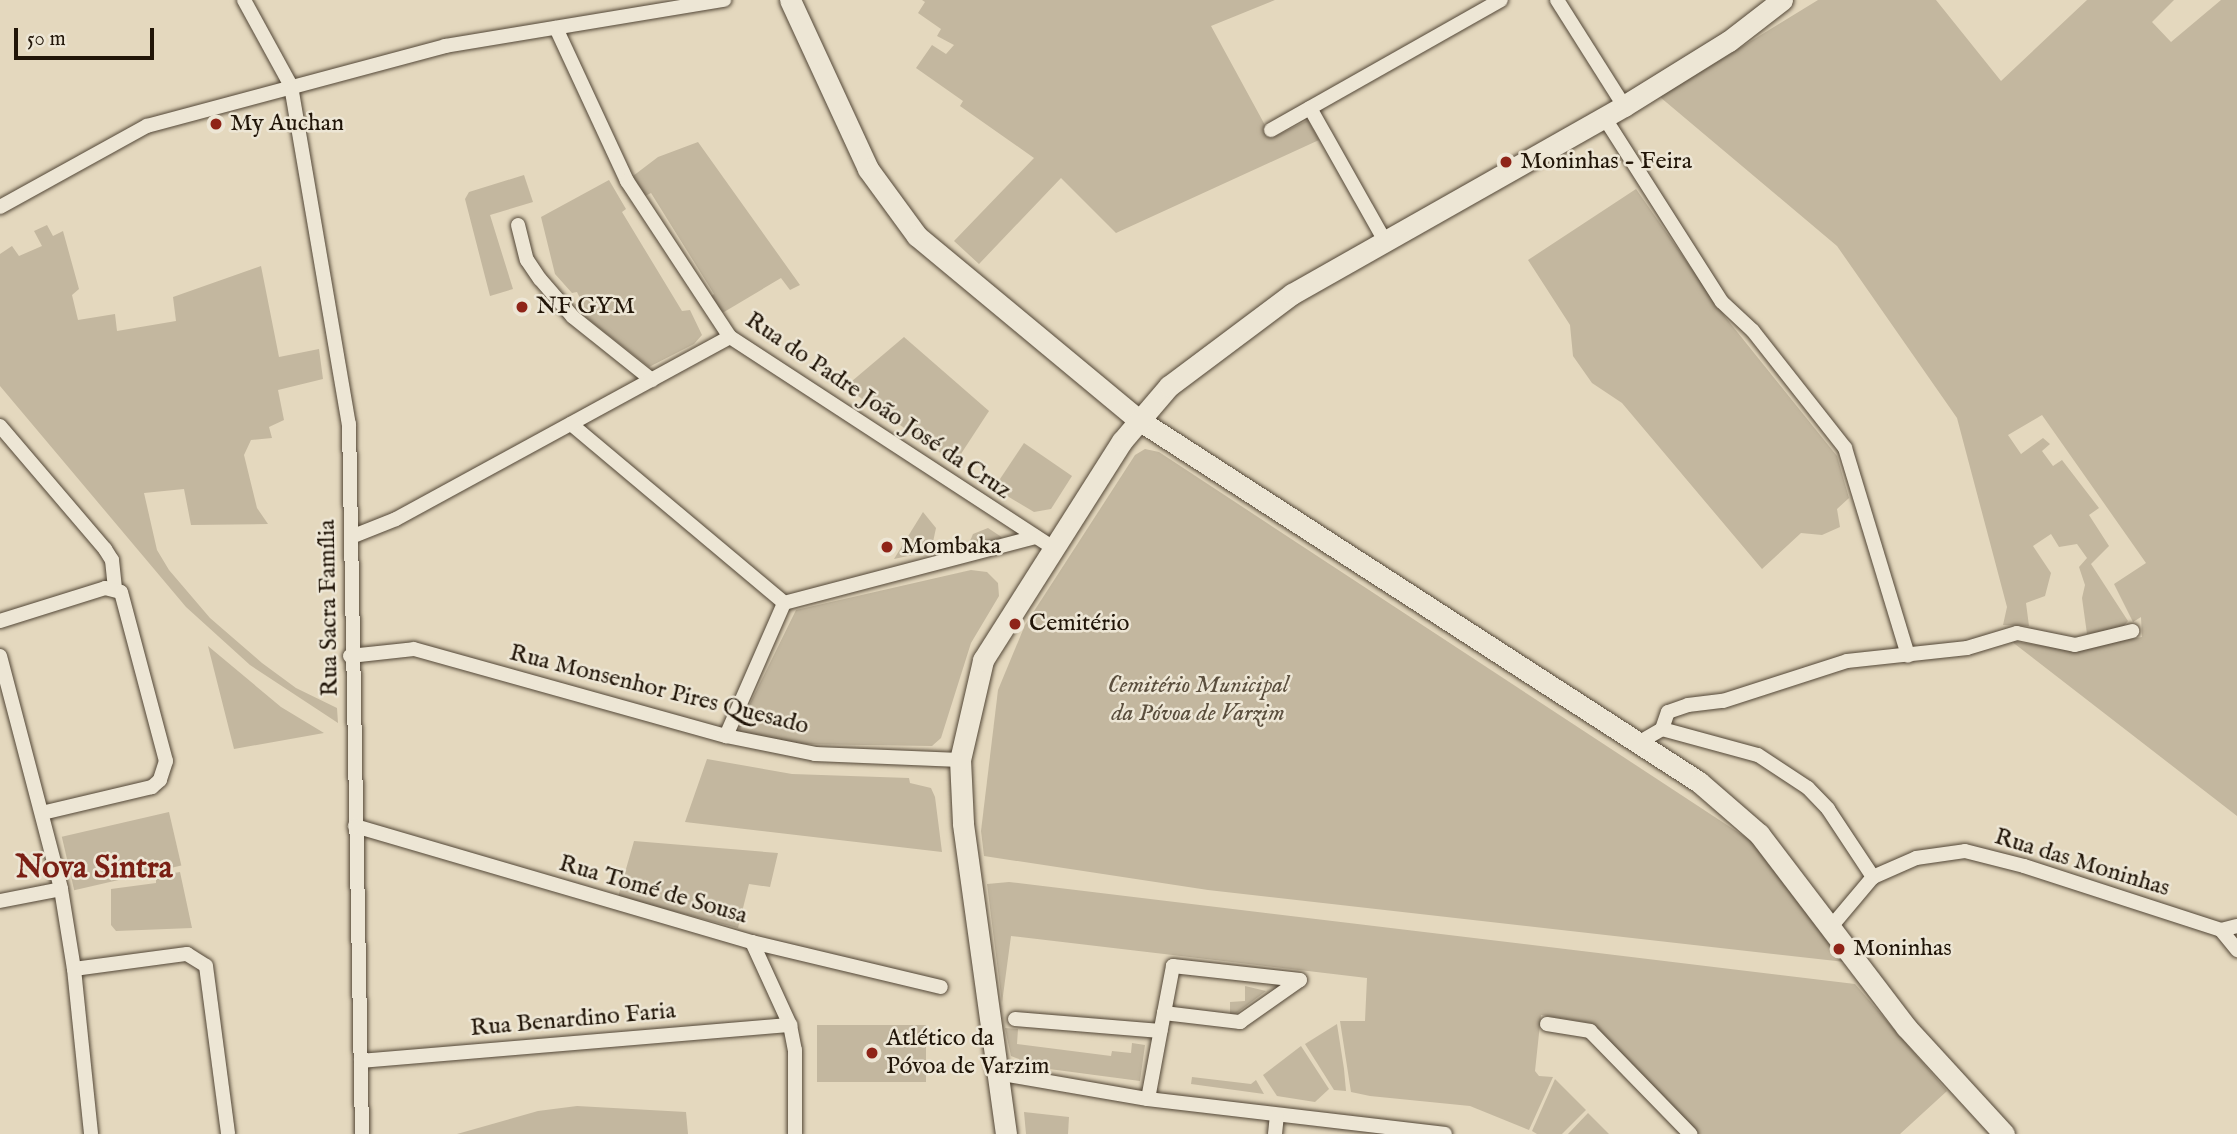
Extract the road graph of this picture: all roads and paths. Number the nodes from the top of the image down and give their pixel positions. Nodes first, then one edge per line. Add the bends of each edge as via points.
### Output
1 (244, 0) edge
2 (724, 0) edge
3 (790, 0) edge
4 (1501, 0) edge
5 (1557, 0) edge
6 (1782, 0) edge
7 (556, 28) junction
8 (291, 86) junction
9 (1623, 106) junction
10 (1310, 108) junction
11 (1604, 117) junction
12 (1271, 130) dead end
13 (0, 207) edge
14 (518, 225) dead end
15 (1385, 241) junction
16 (730, 337) junction
17 (652, 380) junction
18 (1139, 419) junction
19 (571, 424) junction
20 (0, 426) edge
21 (351, 537) junction
22 (1044, 542) junction
23 (115, 587) junction
24 (784, 603) junction
25 (0, 621) edge
26 (2132, 631) dead end
27 (0, 656) edge
28 (350, 656) junction
29 (1908, 656) junction
30 (1661, 729) junction
31 (726, 736) junction
32 (1638, 743) junction
33 (960, 760) junction
34 (42, 813) junction
35 (355, 826) junction
36 (1873, 877) junction
37 (61, 889) junction
38 (0, 901) edge
39 (2237, 926) edge
40 (1829, 928) junction
41 (2221, 930) junction
42 (752, 942) junction
43 (2237, 950) edge
44 (74, 969) junction
45 (942, 987) dead end
46 (1164, 1013) junction
47 (1015, 1019) dead end
48 (1547, 1024) dead end
49 (790, 1025) junction
50 (1161, 1031) junction
51 (361, 1061) junction
52 (997, 1073) junction
53 (1148, 1099) junction
54 (1277, 1116) junction
55 (90, 1134) edge
56 (228, 1134) edge
57 (362, 1134) edge
58 (795, 1134) edge
59 (1006, 1134) edge
60 (1276, 1134) edge
61 (1445, 1134) edge
62 (1690, 1134) edge
63 (2004, 1134) edge

1 - 8 street, Rua Sacra Família
2 - 7 street
3 - 18 street via 868,169 898,216 975,288
4 - 10 street
5 - 9 street
6 - 9 street via 1729,41
7 - 8 street via 445,47
7 - 16 street, Rua do Padre João José da Cruz via 627,181
8 - 13 street via 147,126
8 - 21 street, Rua Sacra Família via 349,424
9 - 11 street
10 - 12 street
10 - 15 street
11 - 15 street
11 - 29 street via 1722,302 1753,331 1845,448
14 - 17 street via 527,260 540,279 573,317
15 - 18 street via 1292,294 1169,386
16 - 17 street
16 - 22 street, Rua do Padre João José da Cruz
17 - 19 street
18 - 22 street
18 - 32 street
19 - 21 street via 396,519
19 - 24 street
20 - 23 street via 104,548 112,560
21 - 28 street, Rua Sacra Família
22 - 24 street
22 - 33 street via 983,660
23 - 25 street
23 - 34 street via 124,600 165,770 152,788
24 - 31 street
26 - 29 street via 2075,645 2017,634 1967,648
27 - 34 street
28 - 31 street, Rua Monsenhor Pires Quesado via 414,649
28 - 35 street, Rua Sacra Família
29 - 30 street via 1825,665 1723,701 1688,705 1668,712
30 - 32 street
30 - 36 street via 1758,755 1781,769 1828,810
31 - 33 street, Rua Monsenhor Pires Quesado via 815,754
32 - 40 street via 1699,782 1759,834
33 - 52 street via 963,823
34 - 37 street
35 - 42 street, Rua Tomé de Sousa
35 - 51 street, Rua Sacra Família
36 - 40 street, Rua das Moninhas
36 - 41 street, Rua das Moninhas via 1916,858 1965,851
37 - 38 street
37 - 44 street
39 - 41 street
40 - 63 street via 1906,1027
41 - 43 street
42 - 45 street, Rua Tomé de Sousa
42 - 49 street
44 - 55 street
44 - 56 street via 187,954 206,966
46 - 46 street via 1240,1021 1300,980 1173,966
46 - 50 street
47 - 50 street
48 - 62 street via 1590,1031
49 - 51 street, Rua Benardino Faria
49 - 58 street via 795,1050
50 - 53 street
51 - 57 street, Rua Sacra Família
52 - 53 street
52 - 59 street
53 - 54 street
54 - 60 street
54 - 61 street

